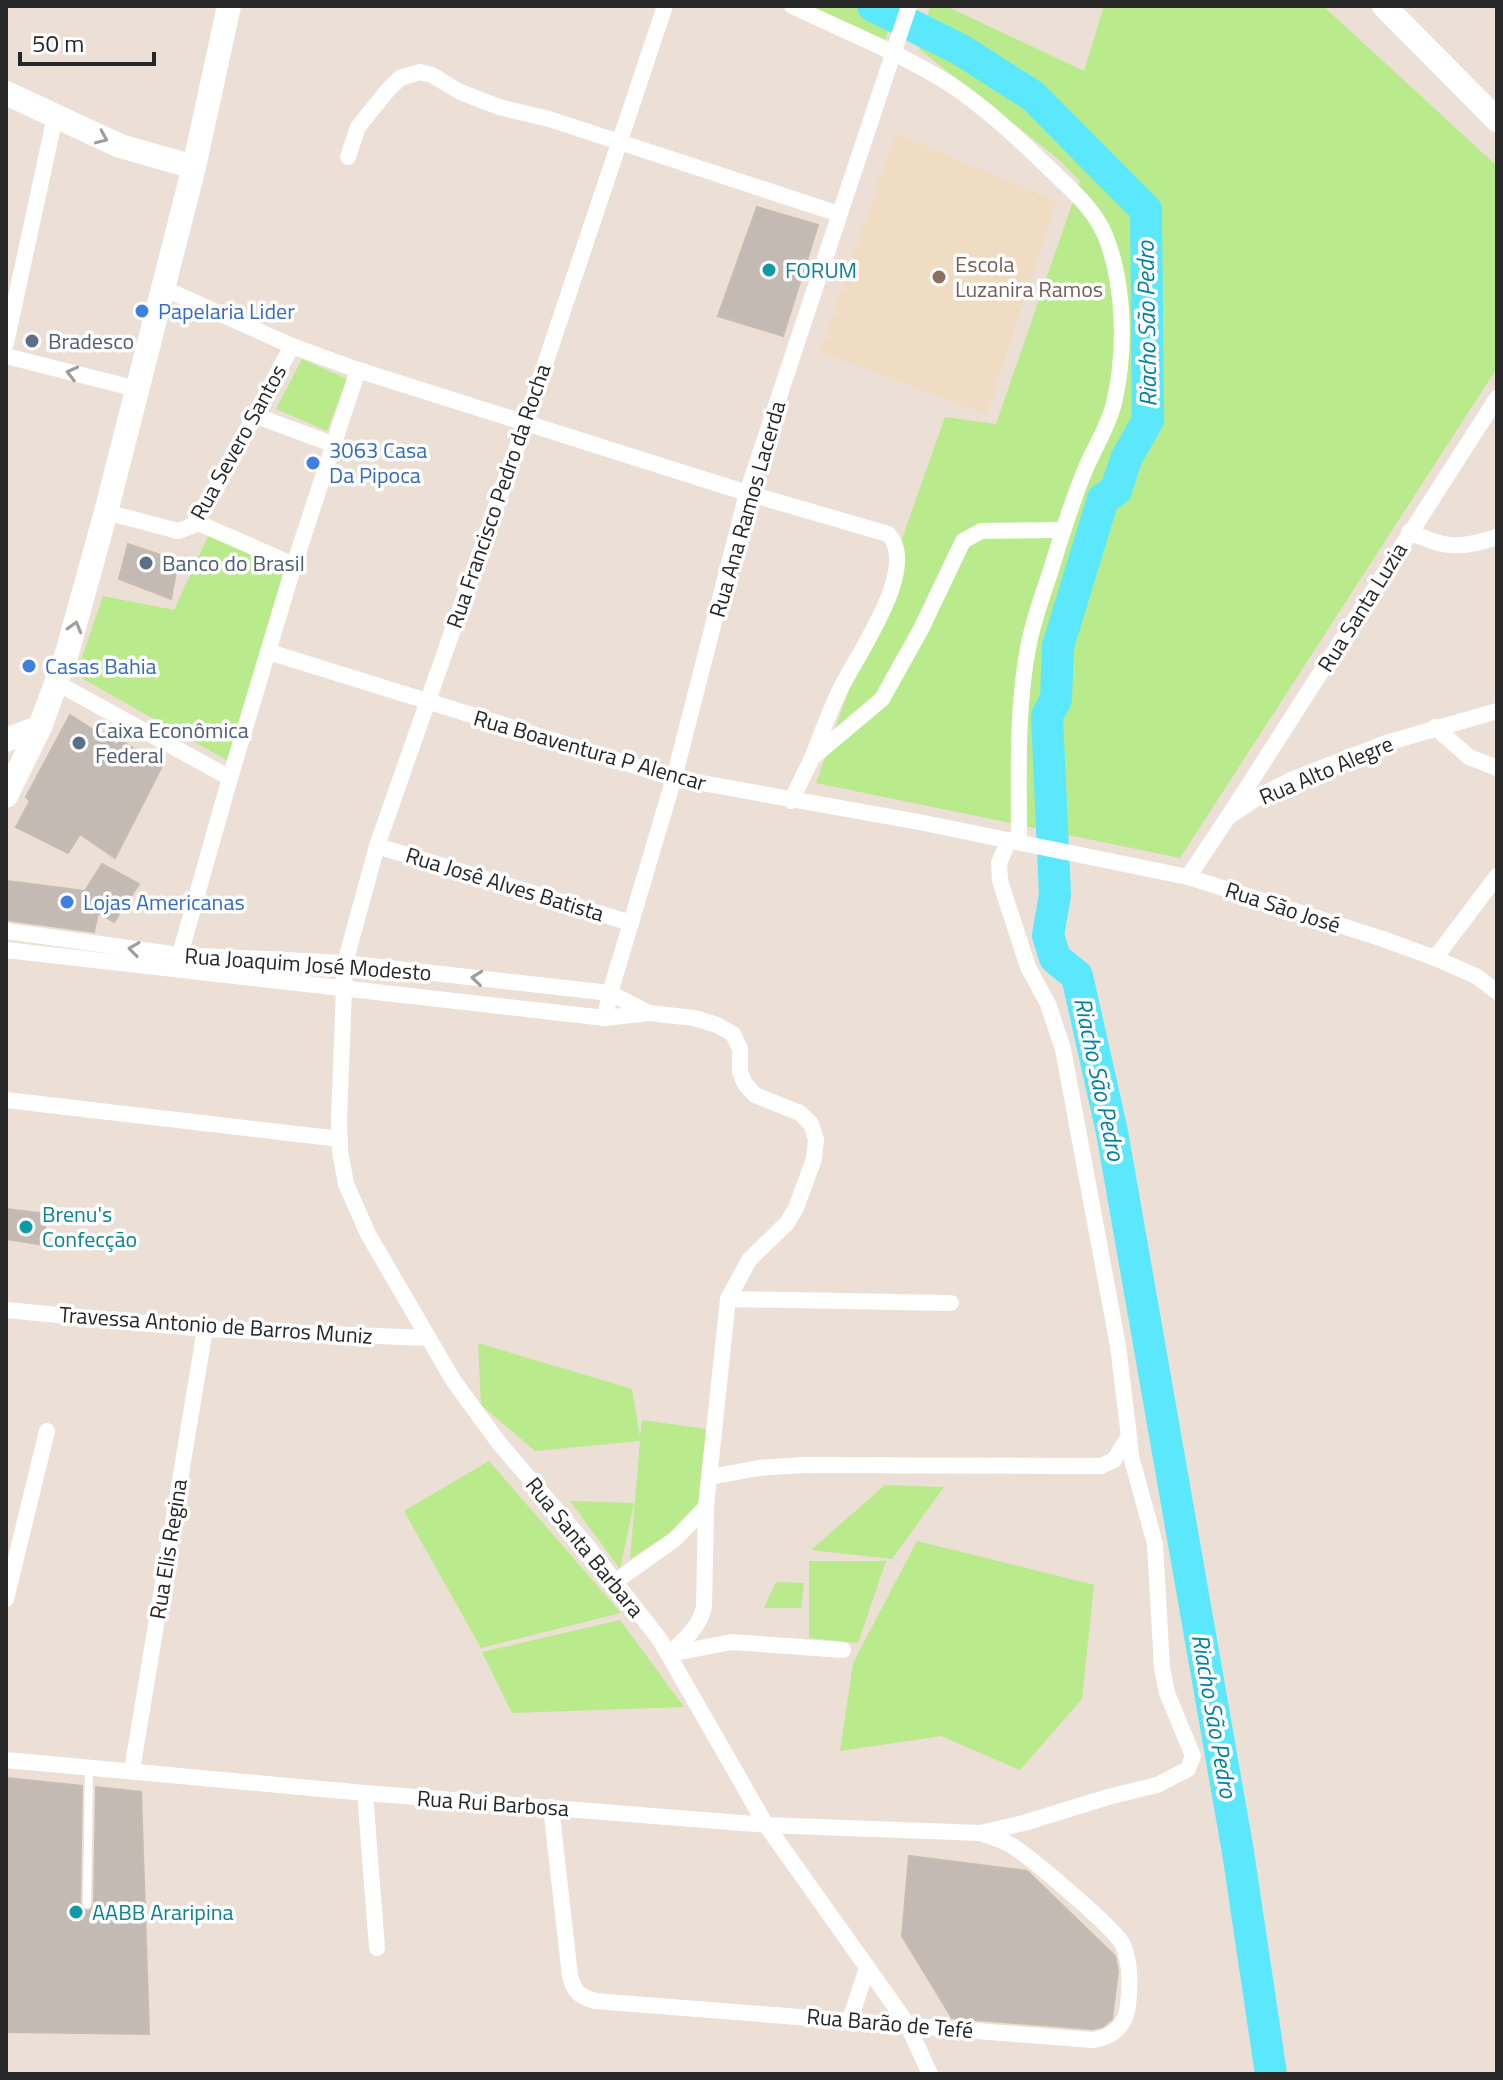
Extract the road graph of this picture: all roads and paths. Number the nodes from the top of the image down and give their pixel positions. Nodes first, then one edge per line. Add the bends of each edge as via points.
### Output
1 (229, 6) edge
2 (665, 6) edge
3 (792, 6) edge
4 (909, 6) edge
5 (1384, 6) edge
6 (892, 52) junction
7 (6, 93) edge
8 (55, 117) junction
9 (1497, 120) edge
10 (617, 142) junction
11 (348, 157) dead end
12 (194, 167) junction
13 (839, 214) junction
14 (163, 288) junction
15 (6, 343) edge
16 (292, 346) junction
17 (6, 356) edge
18 (358, 370) junction
19 (137, 389) junction
20 (1497, 398) edge
21 (254, 415) junction
22 (525, 424) junction
23 (332, 444) junction
24 (747, 493) junction
25 (106, 512) junction
26 (196, 522) junction
27 (1063, 530) junction
28 (1409, 532) junction
29 (1497, 537) edge
30 (294, 565) junction
31 (269, 652) junction
32 (57, 683) junction
33 (427, 701) junction
34 (1497, 711) edge
35 (40, 727) junction
36 (1435, 727) junction
37 (6, 740) edge
38 (812, 758) junction
39 (1497, 768) edge
40 (230, 778) junction
41 (674, 778) junction
42 (6, 796) edge
43 (791, 801) junction
44 (1228, 817) junction
45 (1021, 843) junction
46 (377, 846) junction
47 (1059, 850) joint
48 (1497, 876) edge
49 (1188, 877) junction
50 (631, 923) junction
51 (6, 931) edge
52 (6, 950) edge
53 (1435, 958) junction
54 (178, 963) junction
55 (345, 963) junction
56 (525, 983) junction
57 (343, 989) junction
58 (1497, 992) edge
59 (610, 993) junction
60 (522, 1009) junction
61 (649, 1013) junction
62 (605, 1018) junction
63 (6, 1100) edge
64 (340, 1139) junction
65 (728, 1299) junction
66 (951, 1303) dead end
67 (6, 1310) edge
68 (205, 1329) junction
69 (427, 1338) junction
70 (47, 1431) dead end
71 (1129, 1436) junction
72 (710, 1477) junction
73 (706, 1507) junction
74 (616, 1581) junction
75 (6, 1599) edge
76 (843, 1650) dead end
77 (669, 1654) junction
78 (6, 1760) edge
79 (89, 1767) junction
80 (132, 1770) junction
81 (365, 1793) junction
82 (551, 1807) junction
83 (766, 1825) junction
84 (980, 1833) junction
85 (87, 1904) dead end
86 (377, 1948) dead end
87 (867, 1968) junction
88 (850, 2020) junction
89 (907, 2024) junction
90 (930, 2074) edge

1 - 12 main road
2 - 10 street, Rua Francisco Pedro da Rocha
3 - 6 street
4 - 6 street, Rua Ana Ramos Lacerda
5 - 9 main road
6 - 13 street, Rua Ana Ramos Lacerda
6 - 27 street via 984,110 1074,192 1105,235 1121,327 1118,382 1114,405
7 - 8 main road
8 -> 12 main road via 120,146
8 - 15 street
10 - 11 street via 499,107 420,72 400,78 387,91 358,127
10 - 13 street
10 - 22 street, Rua Francisco Pedro da Rocha
12 - 14 main road
13 - 24 street, Rua Ana Ramos Lacerda
14 - 16 street
14 - 19 main road
16 - 18 street
16 - 21 street, Rua Severo Santos
19 -> 17 street
18 - 22 street
18 - 23 street
19 - 25 main road
20 - 28 street, Rua Santa Luzia
21 - 23 street
21 - 26 street, Rua Severo Santos
22 - 24 street
22 - 33 street, Rua Francisco Pedro da Rocha
23 - 30 street
24 - 38 street via 888,534 897,548 878,621 839,691
24 - 41 street, Rua Ana Ramos Lacerda
25 - 26 street, Rua Severo Santos via 178,531
32 -> 25 main road
26 - 30 street
27 - 38 street via 981,531 963,541 882,699
27 - 45 street via 1026,662
28 - 29 street via 1454,547
28 - 44 street, Rua Santa Luzia
30 - 31 street
31 - 33 street, Rua Boaventura P Alencar
31 - 40 street
32 - 35 main road
32 - 40 street
33 - 41 street, Rua Boaventura P Alencar
33 - 46 street, Rua Francisco Pedro da Rocha
34 - 36 street, Rua Alto Alegre
35 - 37 main road
35 - 42 main road
36 - 39 street via 1469,757
36 - 44 street, Rua Alto Alegre via 1291,780
38 - 43 street
40 - 54 street
41 - 43 street, Rua Boaventura P Alencar
41 - 50 street, Rua Ana Ramos Lacerda
43 - 45 street, Rua Boaventura P Alencar
44 - 49 street, Rua Alto Alegre
45 - 47 street, Rua Boaventura P Alencar
45 - 71 street via 999,863 1000,881 1063,1049 1118,1346
46 - 50 street, Rua Josê Alves Batista
46 - 55 street, Rua Francisco Pedro da Rocha
47 - 49 street, Rua São José
48 - 53 street
49 - 53 street, Rua São José
50 - 59 street, Rua Ana Ramos Lacerda
54 -> 51 street, Rua Joaquim José Modesto
52 - 54 street, Rua Joaquim José Modesto
53 - 58 street, Rua São José
54 - 55 street, Rua Joaquim José Modesto
54 - 57 street, Rua Joaquim José Modesto
56 -> 55 street, Rua Joaquim José Modesto
55 - 57 street, Rua Francisco Pedro da Rocha
56 - 59 street, Rua Joaquim José Modesto
56 - 60 street
57 - 60 street, Rua Joaquim José Modesto
57 - 64 street, Rua Santa Barbara
59 - 61 street
59 - 62 street, Rua Ana Ramos Lacerda
60 - 62 street, Rua Joaquim José Modesto
61 - 62 street, Rua Joaquim José Modesto
61 - 65 street via 694,1018 733,1034 745,1084 755,1095 800,1113 816,1139 796,1208 749,1260
63 - 64 street
64 - 69 street, Rua Santa Barbara via 346,1184
65 - 66 street
65 - 72 street
67 - 68 street, Travessa Antonio de Barros Muniz
68 - 69 street, Travessa Antonio de Barros Muniz
68 - 80 street, Rua Elis Regina
69 - 74 street, Rua Santa Barbara via 499,1443
70 - 75 street
71 - 72 street via 1114,1460 1101,1466 801,1465
71 - 84 street via 1155,1544 1162,1668 1193,1756 1191,1766 1157,1785
72 - 73 street
73 - 74 street via 675,1539
73 - 77 street via 701,1619
74 - 77 street, Rua Santa Barbara
76 - 77 street via 732,1642
77 - 83 street, Rua Santa Barbara
78 - 79 street, Rua Rui Barbosa
79 - 80 street, Rua Rui Barbosa
79 - 85 lane
80 - 81 street, Rua Rui Barbosa
81 - 82 street, Rua Rui Barbosa
81 - 86 street
82 - 83 street, Rua Rui Barbosa
82 - 88 street, Rua Barão de Tefé via 570,1976 581,1996
83 - 84 street, Rua Rui Barbosa
83 - 87 street, Rua Santa Barbara
84 - 89 street, Rua Barão de Tefé via 1027,1855 1122,1941 1130,1972 1122,2025 1107,2038 1092,2040
87 - 88 street
87 - 89 street, Rua Santa Barbara
88 - 89 street, Rua Barão de Tefé
89 - 90 street, Rua Santa Barbara

